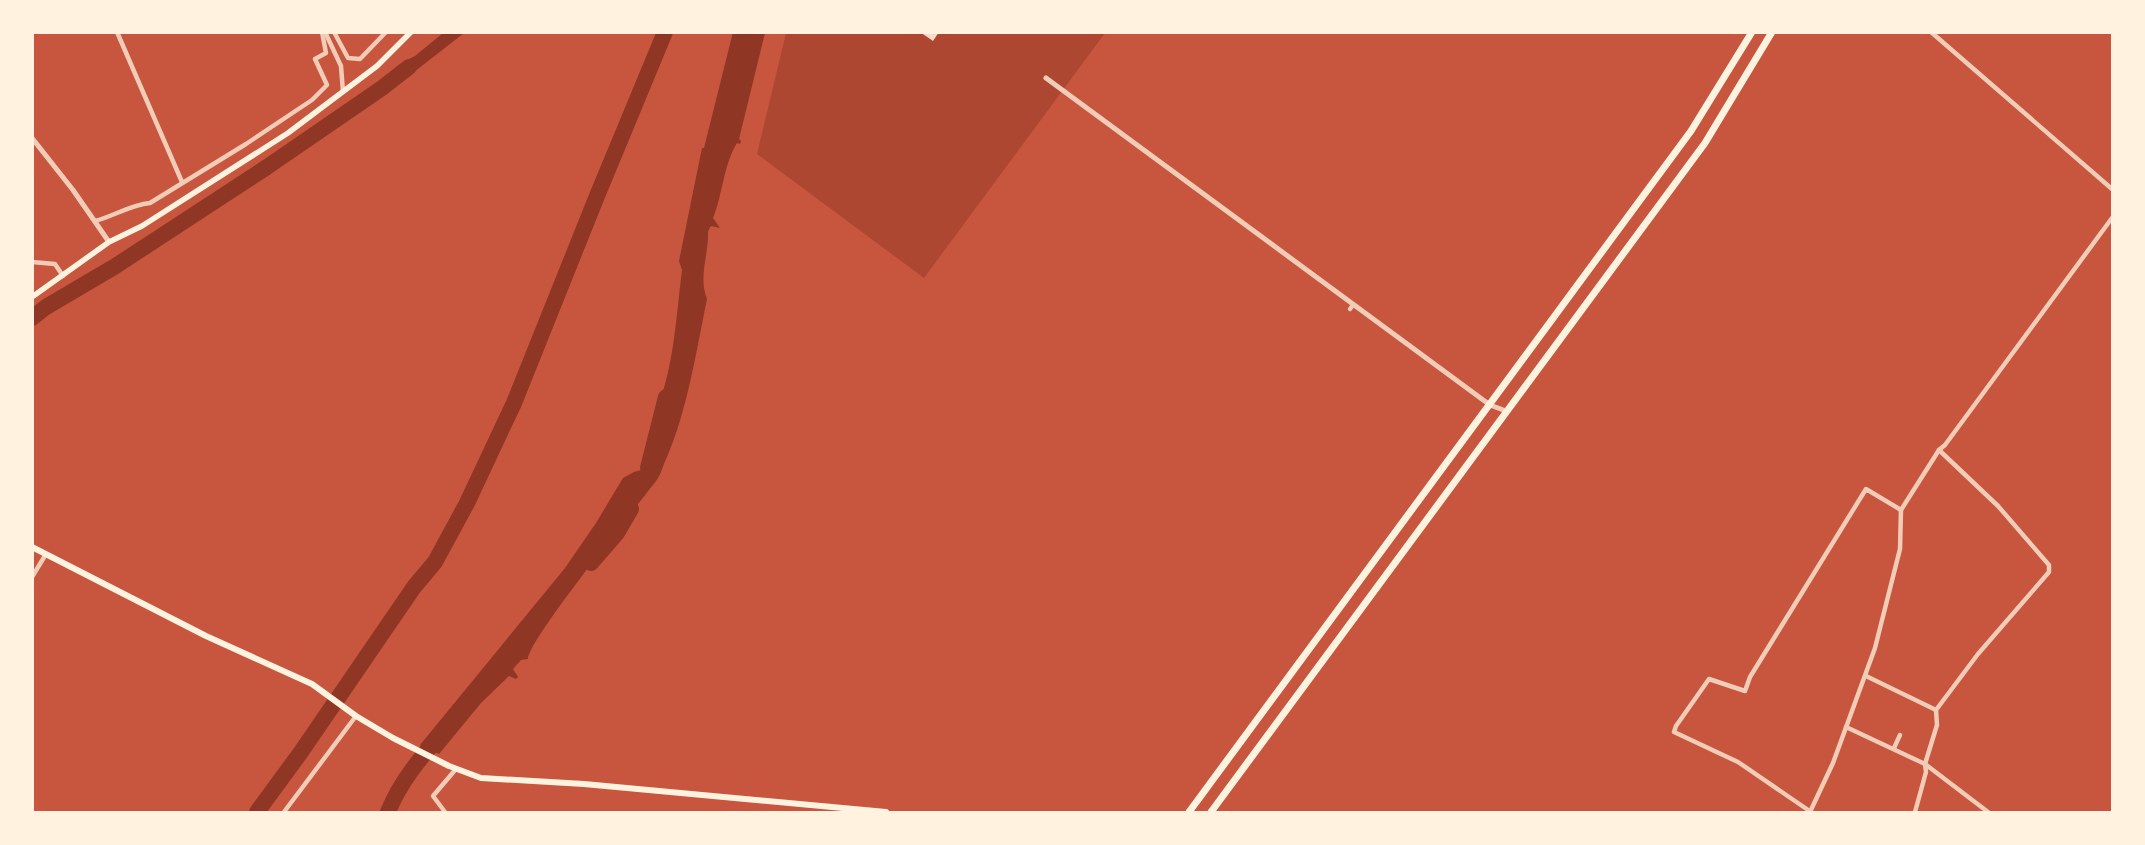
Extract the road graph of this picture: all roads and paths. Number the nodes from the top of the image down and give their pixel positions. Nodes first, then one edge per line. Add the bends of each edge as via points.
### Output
1 (117, 32) edge
2 (324, 32) edge
3 (334, 32) edge
4 (386, 32) edge
5 (411, 32) edge
6 (1752, 32) edge
7 (1772, 32) edge
8 (1931, 32) edge
9 (1046, 78) dead end
10 (343, 92) junction
11 (32, 138) edge
12 (182, 182) junction
13 (2112, 189) edge
14 (2112, 218) edge
15 (95, 221) junction
16 (109, 242) junction
17 (32, 262) edge
18 (64, 276) junction
19 (32, 297) edge
20 (1490, 405) junction
21 (1506, 411) junction
22 (1939, 450) junction
23 (1901, 510) junction
24 (32, 547) edge
25 (46, 554) junction
26 (32, 577) edge
27 (1866, 676) junction
28 (1936, 710) junction
29 (356, 716) junction
30 (1846, 727) junction
31 (1900, 736) dead end
32 (1894, 748) junction
33 (1925, 764) junction
34 (456, 769) junction
35 (284, 812) edge
36 (445, 812) edge
37 (886, 812) edge
38 (1190, 812) edge
39 (1210, 812) edge
40 (1811, 812) edge
41 (1915, 812) edge
42 (1988, 812) edge

1 - 12 street
2 - 10 street via 341,66
2 - 12 street via 326,52 315,58 327,85 312,100
3 - 4 street via 348,58 360,59
5 - 10 main road via 377,66
6 - 20 highway via 1691,131
7 - 21 highway via 1705,144
8 - 13 street
9 - 20 street via 1352,307
10 - 16 main road via 236,167 142,226
11 - 15 street
12 - 15 street via 150,203 135,204
14 - 22 street
15 - 16 street
16 - 18 main road
17 - 18 street via 55,264
18 - 19 main road
20 - 21 street
20 - 38 highway
21 - 39 highway
22 - 23 street
22 - 28 street via 1998,506 2049,566 2049,572 1978,654
23 - 27 street via 1900,549
23 - 40 street via 1866,489 1750,677 1745,691 1709,679 1674,732 1738,762
24 - 25 main road
25 - 26 street
25 - 29 main road via 206,636 312,684
27 - 28 street
27 - 30 street
28 - 33 street via 1937,725
29 - 34 main road
29 - 35 street
30 - 32 street
30 - 40 street
31 - 32 street
32 - 33 street
33 - 41 street via 1926,772
33 - 42 street
34 - 36 street via 433,796
34 - 37 main road via 481,778 584,784

